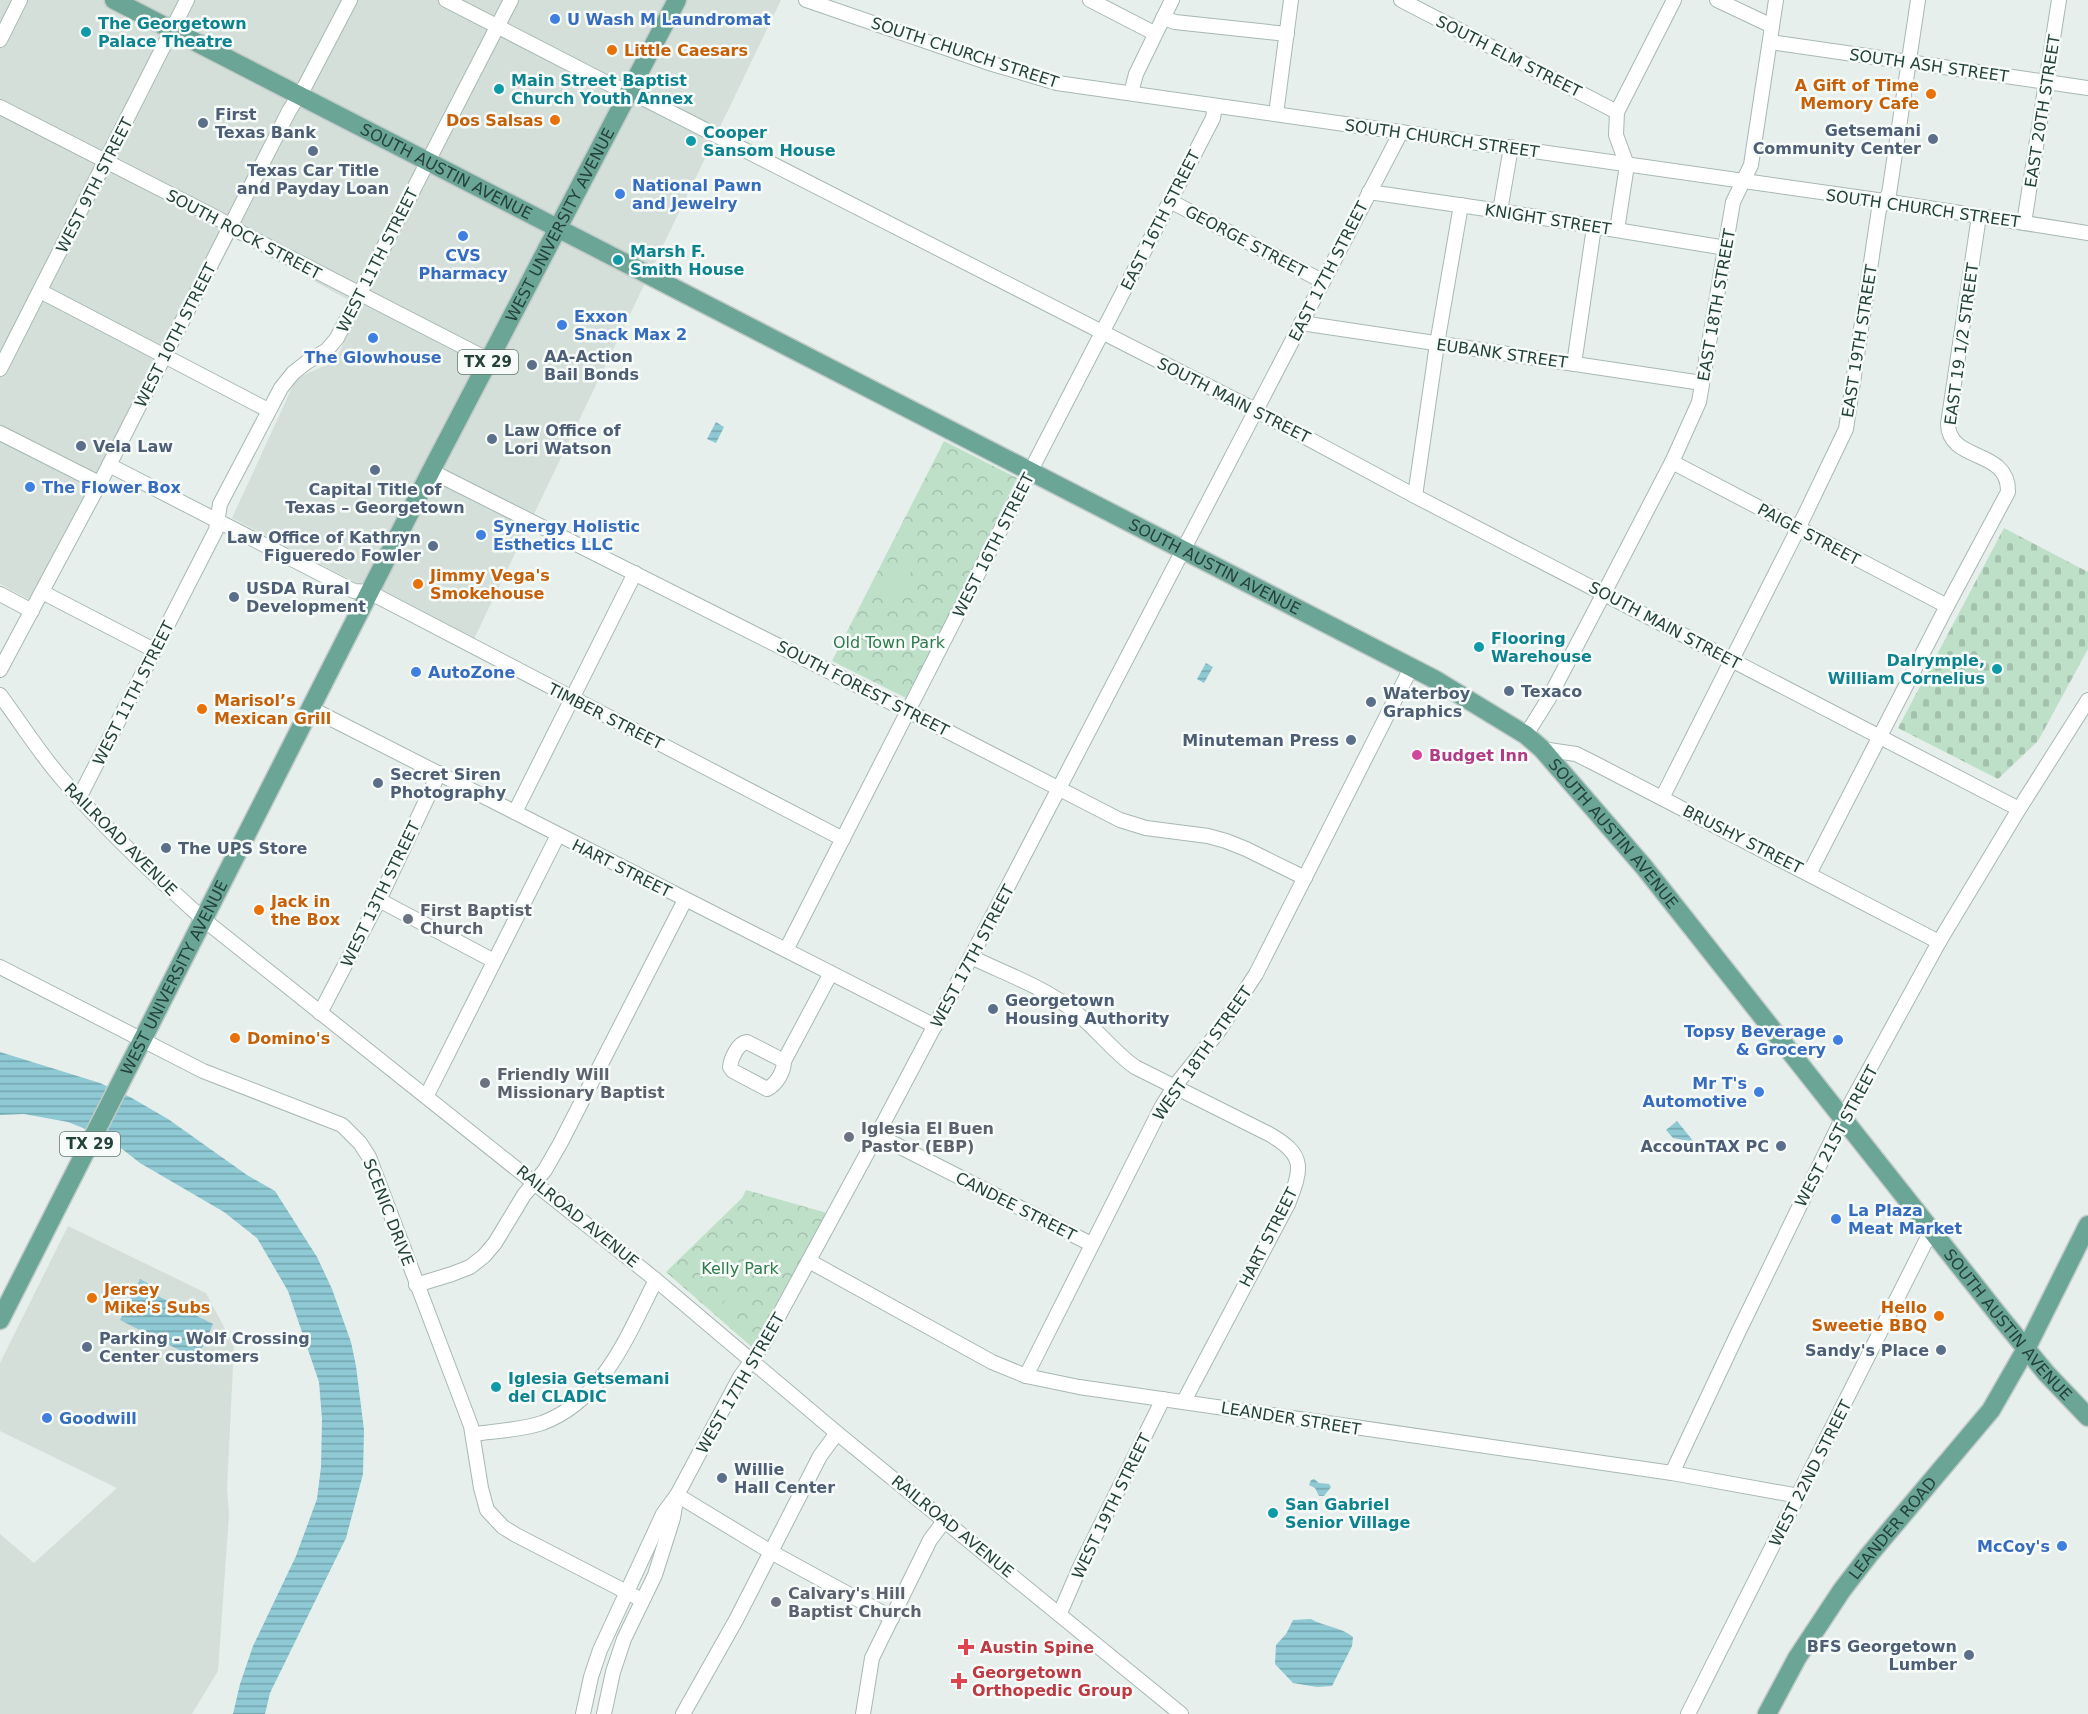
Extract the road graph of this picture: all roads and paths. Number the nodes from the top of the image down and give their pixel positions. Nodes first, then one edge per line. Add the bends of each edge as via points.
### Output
1 (20, 0) edge
2 (114, 0) edge
3 (187, 0) edge
4 (350, 0) edge
5 (446, 0) edge
6 (511, 0) edge
7 (677, 0) edge
8 (806, 0) edge
9 (1090, 0) edge
10 (1172, 0) edge
11 (1291, 0) edge
12 (1401, 0) edge
13 (1674, 0) edge
14 (1717, 0) edge
15 (1776, 0) edge
16 (1918, 0) edge
17 (2059, 0) edge
18 (1163, 18) junction
19 (1772, 26) junction
20 (497, 27) junction
21 (172, 30) junction
22 (1154, 33) junction
23 (1287, 34) junction
24 (0, 40) edge
25 (1770, 42) junction
26 (1908, 62) junction
27 (2047, 82) junction
28 (2088, 88) edge
29 (629, 91) junction
30 (1131, 93) junction
31 (299, 96) junction
32 (1215, 106) junction
33 (0, 107) edge
34 (1617, 111) junction
35 (1276, 114) junction
36 (1401, 132) junction
37 (1511, 147) junction
38 (105, 162) junction
39 (428, 162) junction
40 (1627, 165) junction
41 (1742, 182) junction
42 (1369, 192) junction
43 (1170, 201) junction
44 (1884, 201) junction
45 (1461, 205) junction
46 (1500, 210) junction
47 (1979, 216) junction
48 (2024, 223) junction
49 (1594, 226) junction
50 (231, 227) junction
51 (558, 227) junction
52 (1617, 230) junction
53 (2088, 233) edge
54 (1726, 248) junction
55 (1322, 281) junction
56 (40, 291) junction
57 (359, 295) junction
58 (1302, 323) junction
59 (1102, 332) junction
60 (1437, 344) junction
61 (164, 356) junction
62 (489, 360) junction
63 (1574, 364) junction
64 (0, 369) edge
65 (1702, 383) junction
66 (268, 410) junction
67 (1255, 410) junction
68 (0, 433) edge
69 (1672, 462) junction
70 (109, 465) junction
71 (431, 471) junction
72 (1030, 472) junction
73 (99, 483) junction
74 (1415, 496) junction
75 (219, 521) junction
76 (1798, 529) junction
77 (1183, 550) junction
78 (635, 573) junction
79 (42, 592) junction
80 (369, 592) junction
81 (1604, 593) junction
82 (0, 594) edge
83 (1947, 606) junction
84 (32, 611) junction
85 (154, 650) junction
86 (1732, 660) junction
87 (1411, 668) junction
88 (0, 670) edge
89 (0, 695) edge
90 (571, 698) junction
91 (2088, 700) edge
92 (310, 708) junction
93 (908, 711) junction
94 (1526, 735) junction
95 (1879, 738) junction
96 (1542, 749) junction
97 (439, 773) junction
98 (1059, 788) junction
99 (79, 798) junction
100 (1662, 798) junction
101 (2019, 809) junction
102 (515, 812) junction
103 (558, 835) junction
104 (843, 839) junction
105 (1809, 874) junction
106 (1305, 878) junction
107 (379, 900) junction
108 (686, 900) junction
109 (203, 919) junction
110 (1939, 942) junction
111 (786, 950) junction
112 (971, 957) junction
113 (494, 961) junction
114 (0, 967) edge
115 (831, 973) junction
116 (320, 1013) junction
117 (935, 1026) junction
118 (142, 1040) junction
119 (784, 1061) dead end
120 (1174, 1088) junction
121 (427, 1095) junction
122 (1842, 1119) junction
123 (877, 1135) junction
124 (536, 1182) junction
125 (2088, 1225) edge
126 (1931, 1231) junction
127 (1091, 1244) junction
128 (809, 1261) junction
129 (656, 1280) junction
130 (416, 1285) junction
131 (0, 1320) edge
132 (2026, 1349) junction
133 (752, 1361) junction
134 (1026, 1376) junction
135 (1163, 1399) junction
136 (1184, 1401) junction
137 (2088, 1417) edge
138 (837, 1433) junction
139 (474, 1434) junction
140 (1672, 1473) junction
141 (677, 1495) junction
142 (1798, 1496) junction
143 (945, 1520) junction
144 (771, 1552) junction
145 (626, 1592) junction
146 (642, 1600) junction
147 (1060, 1613) junction
148 (892, 1618) junction
149 (583, 1714) edge
150 (604, 1714) edge
151 (683, 1714) edge
152 (863, 1714) edge
153 (1182, 1714) edge
154 (1688, 1714) edge
155 (1767, 1714) edge

1 - 24 street
2 - 21 main road, SOUTH AUSTIN AVENUE
3 - 21 street, WEST 9TH STREET
4 - 31 street, WEST 10TH STREET
5 - 20 street, SOUTH MAIN STREET
6 - 20 street, WEST 11TH STREET
7 - 29 main road, TX 29
8 - 30 street, SOUTH CHURCH STREET via 1030,76
9 - 22 street
10 - 18 street
11 - 23 street
12 - 34 street, SOUTH ELM STREET
13 - 34 street
14 - 19 street
15 - 19 street, EAST 18TH STREET
16 - 26 street, EAST 19TH STREET
17 - 27 street, EAST 20TH STREET
18 - 22 street
18 - 23 street
19 - 25 street, EAST 18TH STREET
20 - 29 street, SOUTH MAIN STREET
20 - 39 street, WEST 11TH STREET
21 - 31 main road, SOUTH AUSTIN AVENUE
21 - 38 street, WEST 9TH STREET
22 - 30 street
23 - 35 street
25 - 26 street, SOUTH ASH STREET
25 - 41 street, EAST 18TH STREET via 1751,165
26 - 27 street, SOUTH ASH STREET
26 - 44 street, EAST 19TH STREET
27 - 28 street, SOUTH ASH STREET
27 - 48 street, EAST 20TH STREET
29 - 51 main road, WEST UNIVERSITY AVENUE / TX 29
29 - 59 street, SOUTH MAIN STREET
30 - 32 street, SOUTH CHURCH STREET
31 - 39 main road, SOUTH AUSTIN AVENUE
31 - 50 street, WEST 10TH STREET
32 - 35 street, SOUTH CHURCH STREET
32 - 43 street, EAST 16TH STREET via 1213,118
33 - 38 street, SOUTH ROCK STREET
34 - 40 street via 1616,135
35 - 36 street, SOUTH CHURCH STREET
36 - 37 street, SOUTH CHURCH STREET
36 - 42 street, EAST 17TH STREET
37 - 40 street, SOUTH CHURCH STREET
37 - 46 street
38 - 50 street, SOUTH ROCK STREET
38 - 56 street, WEST 9TH STREET
39 - 51 main road, SOUTH AUSTIN AVENUE
39 - 57 street, WEST 11TH STREET
40 - 41 street, SOUTH CHURCH STREET
40 - 52 street
41 - 44 street, SOUTH CHURCH STREET
41 - 54 street, EAST 18TH STREET via 1733,202
42 - 45 street, KNIGHT STREET
42 - 55 street, EAST 17TH STREET
43 - 55 street, GEORGE STREET
43 - 59 street, EAST 16TH STREET
44 - 47 street, SOUTH CHURCH STREET
44 - 76 street, EAST 19TH STREET via 1879,209 1846,429
45 - 46 street, KNIGHT STREET
45 - 60 street
46 - 49 street, KNIGHT STREET
47 - 48 street, SOUTH CHURCH STREET
47 - 83 street, EAST 19 1/2 STREET via 1948,433 1958,446 1998,465 2008,481 2008,492
48 - 53 street, SOUTH CHURCH STREET
49 - 52 street, KNIGHT STREET
49 - 63 street
50 - 57 street, SOUTH ROCK STREET
50 - 61 street, WEST 10TH STREET
51 - 62 main road, WEST UNIVERSITY AVENUE / TX 29
51 - 72 main road, SOUTH AUSTIN AVENUE
52 - 54 street, KNIGHT STREET
54 - 65 street, EAST 18TH STREET
55 - 58 street, EAST 17TH STREET
56 - 61 street
56 - 64 street, WEST 9TH STREET
57 - 62 street, SOUTH ROCK STREET
57 - 66 street, WEST 11TH STREET via 337,338 327,350 293,373
58 - 60 street, EUBANK STREET
58 - 67 street, EAST 17TH STREET
59 - 67 street, SOUTH MAIN STREET
59 - 72 street, WEST 16TH STREET
60 - 63 street, EUBANK STREET
60 - 74 street
61 - 66 street
61 - 70 street, WEST 10TH STREET
62 - 71 main road, WEST UNIVERSITY AVENUE / TX 29
63 - 65 street, EUBANK STREET
65 - 69 street, EAST 18TH STREET via 1699,402
66 - 75 street, WEST 11TH STREET via 220,504
67 - 74 street, SOUTH MAIN STREET
67 - 77 street, WEST 17TH STREET
68 - 73 street
69 - 76 street, PAIGE STREET
69 - 81 street, EAST 18TH STREET
70 - 73 street, WEST 10TH STREET
70 - 75 street, TIMBER STREET
71 - 78 street, SOUTH FOREST STREET
71 - 80 main road, WEST UNIVERSITY AVENUE / TX 29
72 - 77 main road, SOUTH AUSTIN AVENUE
72 - 93 street, WEST 16TH STREET
73 - 79 street, WEST 10TH STREET
74 - 81 street, SOUTH MAIN STREET
75 - 80 street, TIMBER STREET via 354,591
75 - 85 street, WEST 11TH STREET
76 - 83 street, PAIGE STREET
76 - 86 street, EAST 19TH STREET
77 - 87 main road, SOUTH AUSTIN AVENUE
77 - 98 street, WEST 17TH STREET
78 - 90 street
78 - 93 street, SOUTH FOREST STREET
79 - 84 street, WEST 10TH STREET
79 - 85 street
80 - 90 street, TIMBER STREET
80 - 92 main road, WEST UNIVERSITY AVENUE / TX 29
81 - 86 street, SOUTH MAIN STREET
81 - 94 street
82 - 84 street
83 - 95 street
84 - 88 street, WEST 10TH STREET
85 - 99 street, WEST 11TH STREET
86 - 95 street, SOUTH MAIN STREET
86 - 100 street
87 - 94 main road, SOUTH AUSTIN AVENUE
87 - 106 street, WEST 18TH STREET
89 - 99 street, RAILROAD AVENUE
90 - 102 street
90 - 104 street, TIMBER STREET
91 - 101 street, WEST 21ST STREET
92 - 97 street, HART STREET
92 - 109 main road, WEST UNIVERSITY AVENUE / TX 29
93 - 98 street, SOUTH FOREST STREET
93 - 104 street, WEST 16TH STREET
94 - 96 main road, SOUTH AUSTIN AVENUE
95 - 101 street, SOUTH MAIN STREET
95 - 105 street
96 - 100 street, BRUSHY STREET via 1576,754
96 - 122 main road, SOUTH AUSTIN AVENUE via 1644,867
97 - 102 street, HART STREET
97 - 107 street, WEST 13TH STREET
98 - 106 street, SOUTH FOREST STREET via 1120,820 1226,841
98 - 112 street, WEST 17TH STREET
99 - 109 street, RAILROAD AVENUE via 140,863
100 - 105 street, BRUSHY STREET
101 - 110 street, WEST 21ST STREET
102 - 103 street, HART STREET
103 - 108 street, HART STREET
103 - 113 street
104 - 111 street, WEST 16TH STREET
105 - 110 street, BRUSHY STREET
106 - 120 street, WEST 18TH STREET via 1238,1004
107 - 113 street
107 - 116 street, WEST 13TH STREET
108 - 111 street, HART STREET
108 - 124 street via 561,1142
109 - 116 street, RAILROAD AVENUE
109 - 118 main road, WEST UNIVERSITY AVENUE / TX 29
110 - 122 street, WEST 21ST STREET
111 - 115 street, HART STREET
112 - 117 street, WEST 17TH STREET
112 - 120 street, HART STREET via 1068,1006 1123,1058
113 - 121 street
114 - 118 street, SCENIC DRIVE
115 - 117 street, HART STREET
115 - 119 street
116 - 121 street, RAILROAD AVENUE
117 - 123 street, WEST 17TH STREET
118 - 130 street, SCENIC DRIVE via 203,1071 332,1120 351,1133 369,1157
118 - 131 main road, WEST UNIVERSITY AVENUE / TX 29
120 - 127 street, WEST 18TH STREET
120 - 136 street, HART STREET via 1284,1143 1298,1166 1288,1204
121 - 124 street, RAILROAD AVENUE
122 - 126 main road, SOUTH AUSTIN AVENUE
122 - 140 street, WEST 21ST STREET
123 - 127 street, CANDEE STREET
123 - 128 street, WEST 17TH STREET
124 - 129 street, RAILROAD AVENUE
124 - 130 street via 484,1256 470,1267
125 - 132 main road, LEANDER ROAD
126 - 132 main road, SOUTH AUSTIN AVENUE
126 - 142 street, WEST 22ND STREET
127 - 134 street, WEST 18TH STREET
128 - 133 street, WEST 17TH STREET
128 - 134 street, LEANDER STREET via 973,1352
129 - 133 street, RAILROAD AVENUE
129 - 139 street via 599,1382 573,1407 524,1427
130 - 139 street, SCENIC DRIVE
132 - 137 main road, SOUTH AUSTIN AVENUE
132 - 155 main road, LEANDER ROAD via 1991,1410 1842,1590 1797,1658
133 - 138 street, RAILROAD AVENUE
133 - 141 street, WEST 17TH STREET
134 - 135 street, LEANDER STREET
135 - 136 street, LEANDER STREET
135 - 147 street, WEST 19TH STREET
136 - 140 street, LEANDER STREET
138 - 143 street, RAILROAD AVENUE
138 - 144 street via 820,1456
139 - 145 street, SCENIC DRIVE via 484,1499 495,1520 516,1535
140 - 142 street, LEANDER STREET
141 - 144 street
141 - 145 street, WEST 17TH STREET via 663,1514
141 - 146 street, WEST 17TH STREET via 655,1575
142 - 154 street, WEST 22ND STREET
143 - 147 street, RAILROAD AVENUE
143 - 148 street via 930,1540
144 - 148 street
144 - 151 street
145 - 146 street, SCENIC DRIVE
145 - 149 street via 600,1650
146 - 150 street via 613,1672
147 - 153 street, RAILROAD AVENUE
148 - 152 street via 872,1658

